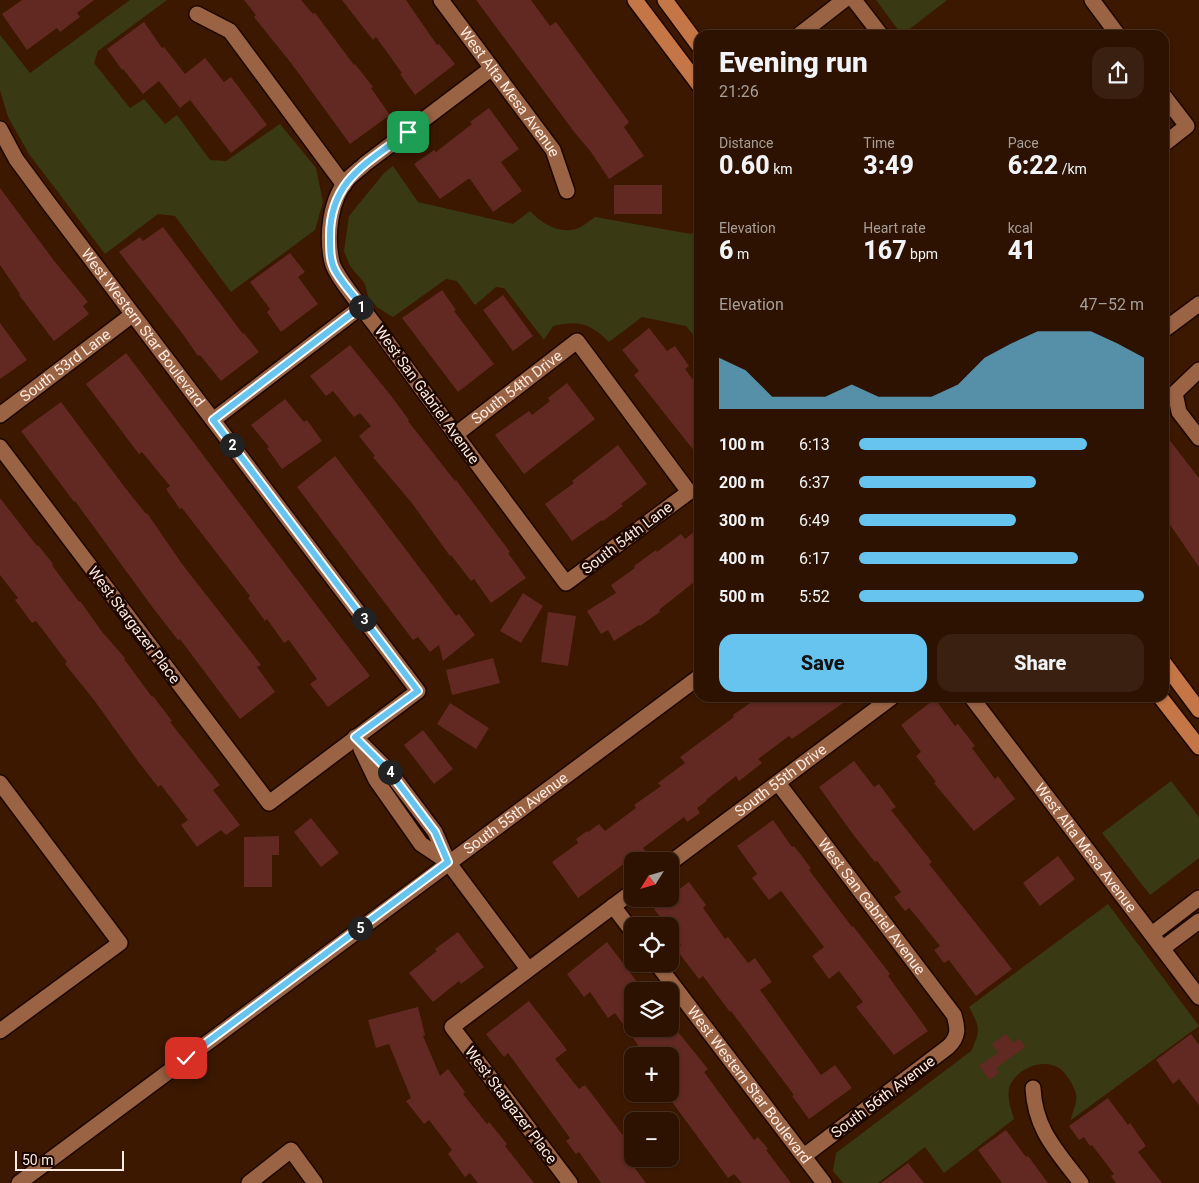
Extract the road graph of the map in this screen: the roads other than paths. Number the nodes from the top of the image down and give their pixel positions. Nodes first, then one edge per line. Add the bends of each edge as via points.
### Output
1 (441, 0) edge
2 (635, 0) edge
3 (665, 0) edge
4 (844, 0) edge
5 (854, 0) edge
6 (1092, 0) edge
7 (197, 14) dead end
8 (805, 30) edge
9 (877, 30) edge
10 (1114, 30) edge
11 (694, 39) edge
12 (492, 68) junction
13 (694, 78) edge
14 (1169, 103) edge
15 (0, 129) edge
16 (1169, 140) edge
17 (344, 184) junction
18 (567, 191) dead end
19 (1199, 304) edge
20 (362, 306) junction
21 (132, 315) junction
22 (1169, 326) edge
23 (1199, 370) edge
24 (0, 415) edge
25 (213, 420) junction
26 (455, 434) junction
27 (1199, 438) edge
28 (0, 447) edge
29 (689, 492) joint
30 (566, 583) joint
31 (1169, 670) edge
32 (694, 681) edge
33 (886, 702) edge
34 (975, 702) edge
35 (1164, 702) edge
36 (1199, 710) edge
37 (355, 737) junction
38 (1199, 748) edge
39 (778, 782) junction
40 (0, 783) edge
41 (679, 856) edge
42 (448, 862) junction
43 (624, 898) edge
44 (1199, 898) edge
45 (613, 906) junction
46 (624, 920) edge
47 (1199, 921) edge
48 (1152, 934) junction
49 (1163, 948) junction
50 (528, 970) junction
51 (663, 972) edge
52 (1199, 997) edge
53 (0, 1031) edge
54 (958, 1034) joint
55 (1033, 1088) dead end
56 (804, 1156) junction
57 (19, 1183) edge
58 (249, 1183) edge
59 (315, 1183) edge
60 (570, 1183) edge
61 (824, 1183) edge
62 (1081, 1183) edge

1 - 12 street, West Alta Mesa Avenue
2 - 13 main road
3 - 11 main road
4 - 8 street
5 - 9 street
6 - 10 street
7 - 17 street via 230,31
12 - 17 street via 365,164
12 - 18 street, West Alta Mesa Avenue via 553,150
14 - 16 street via 1187,126
15 - 21 street, West Western Star Boulevard via 16,159
17 - 20 street, West San Gabriel Avenue via 331,218 330,252 336,273
19 - 22 street
20 - 25 street
20 - 26 street, West San Gabriel Avenue
21 - 24 street, South 53rd Lane
21 - 25 street, West Western Star Boulevard
23 - 27 street via 1175,393 1179,412
25 - 37 street, West Western Star Boulevard via 418,691
26 - 29 street, South 54th Drive via 577,341
26 - 30 street, West San Gabriel Avenue
28 - 37 street, West Stargazer Place via 269,803
29 - 30 street, South 54th Lane
31 - 36 main road
32 - 42 street, South 55th Avenue
33 - 39 street, South 55th Drive
34 - 48 street, West Alta Mesa Avenue
35 - 38 main road
37 - 42 street via 376,780 421,844
39 - 41 street, South 55th Drive
39 - 54 street, West San Gabriel Avenue via 954,1015
40 - 53 street via 120,943
42 - 50 street
42 - 57 street, South 55th Avenue
43 - 45 street
44 - 48 street
45 - 46 street
45 - 50 street
47 - 49 street
48 - 49 street, West Alta Mesa Avenue
49 - 52 street, West Alta Mesa Avenue
50 - 60 street, West Stargazer Place via 452,1027
51 - 56 street, West Western Star Boulevard
54 - 56 street, South 56th Avenue via 954,1043
55 - 62 street via 1036,1112 1046,1136
56 - 61 street, West Western Star Boulevard
58 - 59 street via 291,1150

